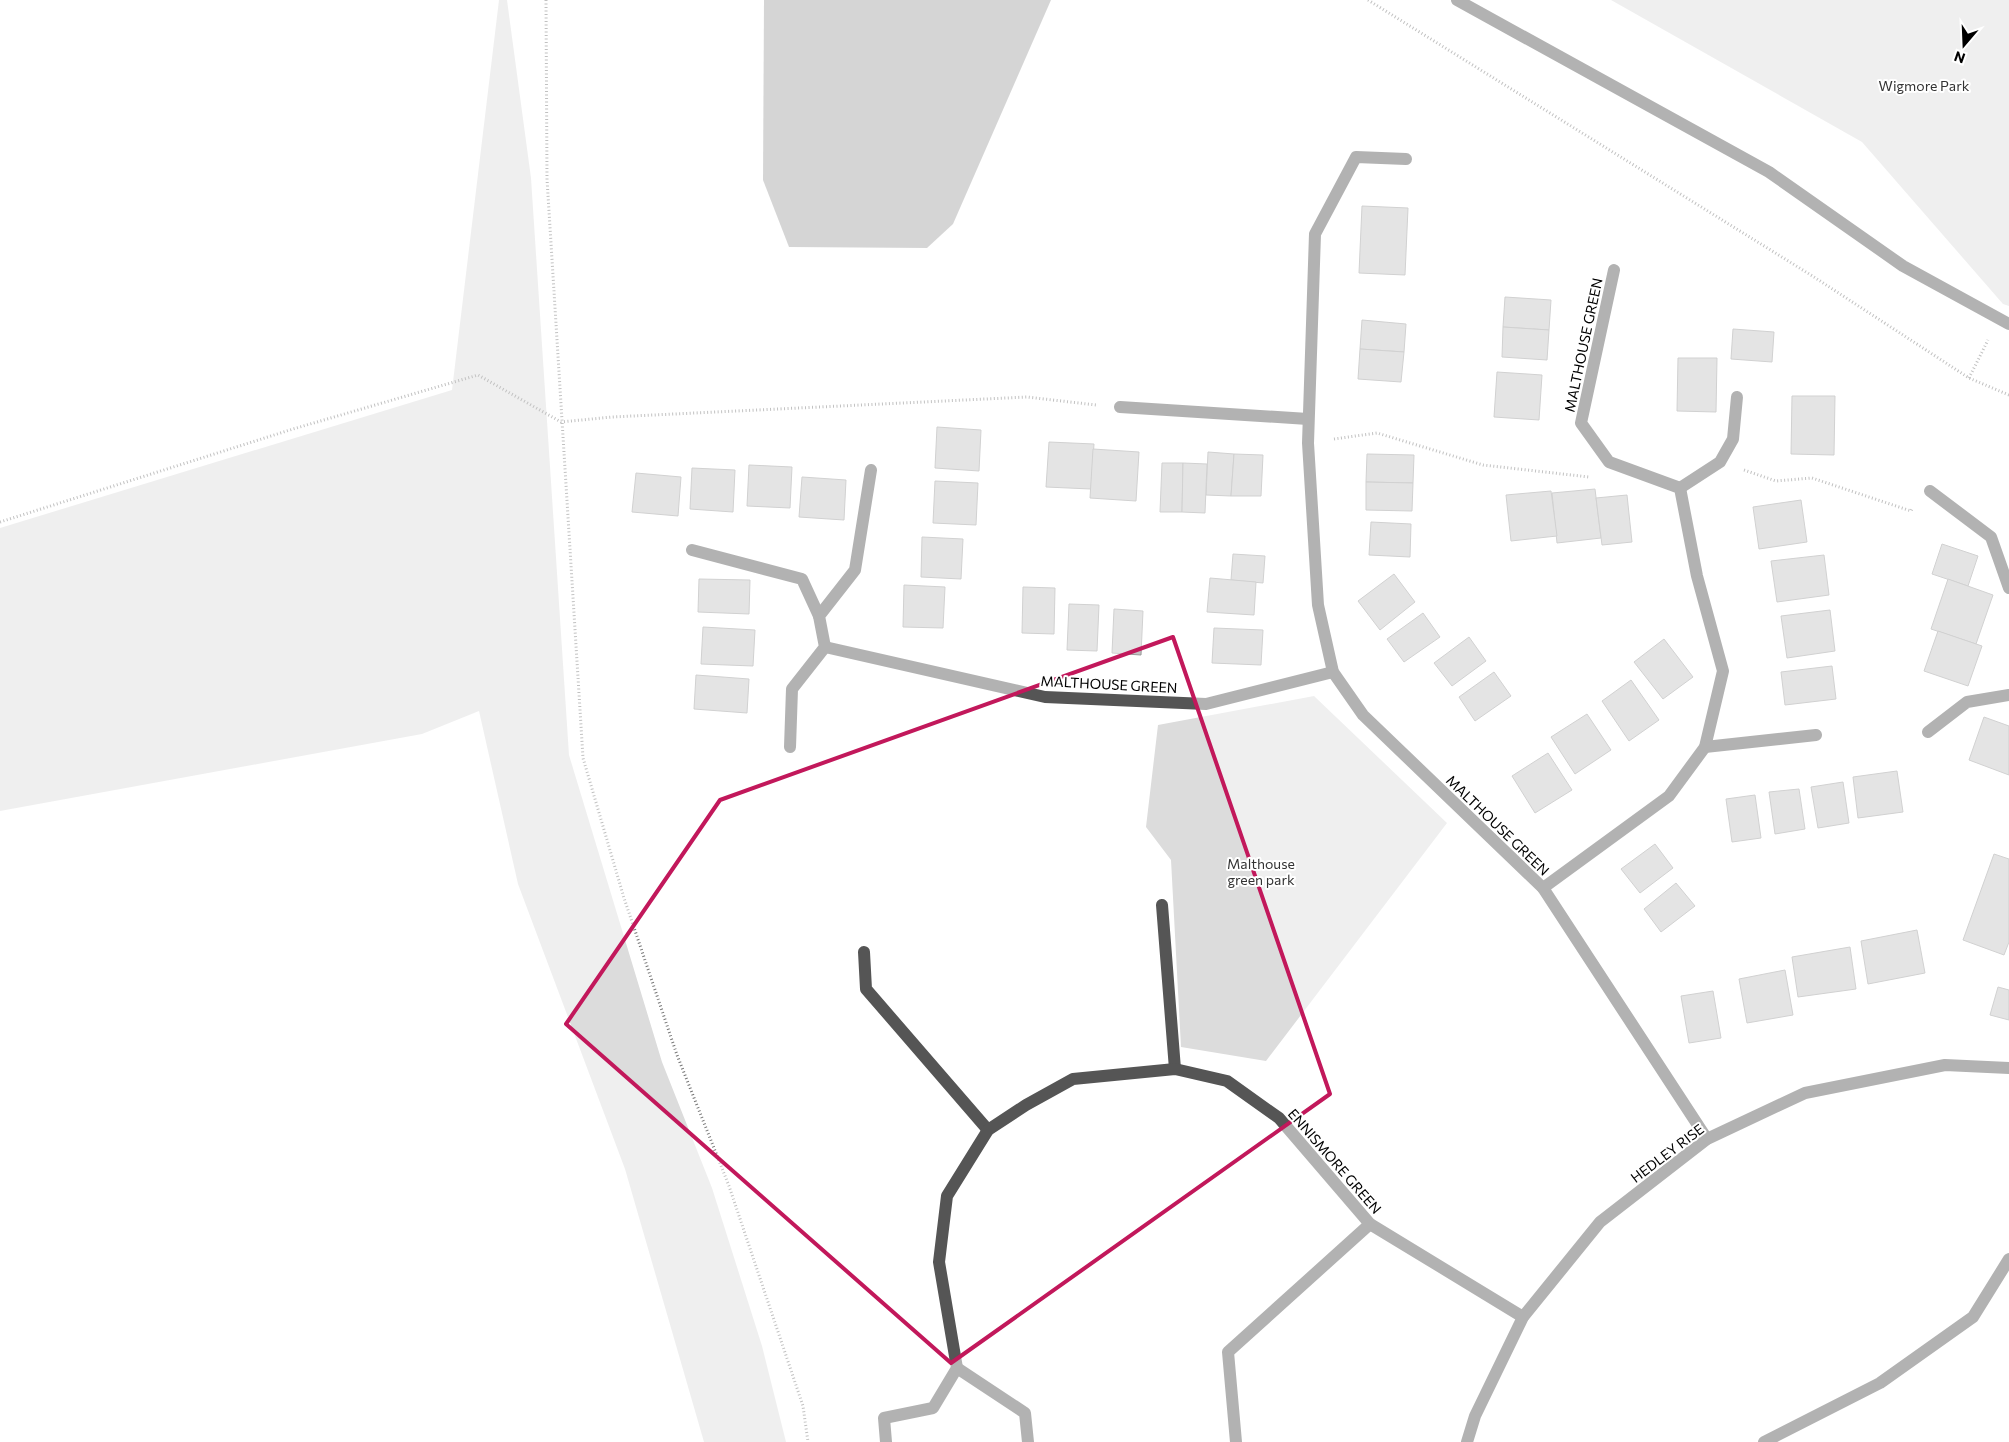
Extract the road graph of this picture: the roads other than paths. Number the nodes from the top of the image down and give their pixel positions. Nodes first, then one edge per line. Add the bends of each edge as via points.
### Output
1 (1458, 0) edge
2 (1406, 159) dead end
3 (1614, 270) dead end
4 (2004, 322) edge
5 (1737, 398) dead end
6 (1120, 408) road end
7 (1308, 419) junction
8 (871, 470) dead end
9 (1680, 488) junction
10 (1930, 491) road end
11 (692, 550) dead end
12 (2009, 588) edge
13 (819, 616) junction
14 (825, 647) junction
15 (1334, 672) junction
16 (2009, 695) edge
17 (1928, 732) dead end
18 (1816, 734) dead end
19 (790, 747) dead end
20 (1705, 747) junction
21 (1543, 888) junction
22 (1162, 906) dead end
23 (864, 952) dead end
24 (2009, 1068) edge
25 (1175, 1069) junction
26 (988, 1130) junction
27 (1707, 1139) junction
28 (1370, 1224) junction
29 (2009, 1259) edge
30 (1523, 1317) junction
31 (958, 1368) junction
32 (886, 1442) edge
33 (1028, 1442) edge
34 (1236, 1442) edge
35 (1467, 1442) edge
36 (1764, 1442) edge

1 - 4 street via 1770,172 1903,266
2 - 7 street, MALTHOUSE GREEN via 1356,157 1315,234
3 - 9 street, MALTHOUSE GREEN via 1581,422 1609,462
5 - 9 street via 1733,439 1720,462
6 - 7 street
7 - 15 street, MALTHOUSE GREEN via 1318,605
8 - 13 street via 855,570
9 - 20 street, MALTHOUSE GREEN via 1696,576 1723,671
10 - 12 street via 1991,538
11 - 13 street via 802,579
13 - 14 street
14 - 15 street, MALTHOUSE GREEN via 1045,697 1206,704
14 - 19 street via 792,689
15 - 21 street, MALTHOUSE GREEN via 1363,715
16 - 17 street via 1967,702
18 - 20 street
20 - 21 street, MALTHOUSE GREEN via 1669,796
21 - 27 street, MALTHOUSE GREEN
22 - 25 street
23 - 26 street via 866,989
24 - 27 street, HEDLEY RISE via 1945,1065 1805,1093
25 - 26 street, ENNISMORE GREEN via 1073,1079
25 - 28 street, ENNISMORE GREEN via 1228,1081 1279,1118
26 - 31 street, ENNISMORE GREEN via 947,1196 939,1262
27 - 30 street, HEDLEY RISE via 1600,1222
28 - 30 street, ENNISMORE GREEN
28 - 34 street via 1228,1352
29 - 36 street via 1973,1317 1880,1383
30 - 35 street, HEDLEY RISE via 1475,1416
31 - 32 street via 933,1408 884,1418
31 - 33 street via 1025,1413

